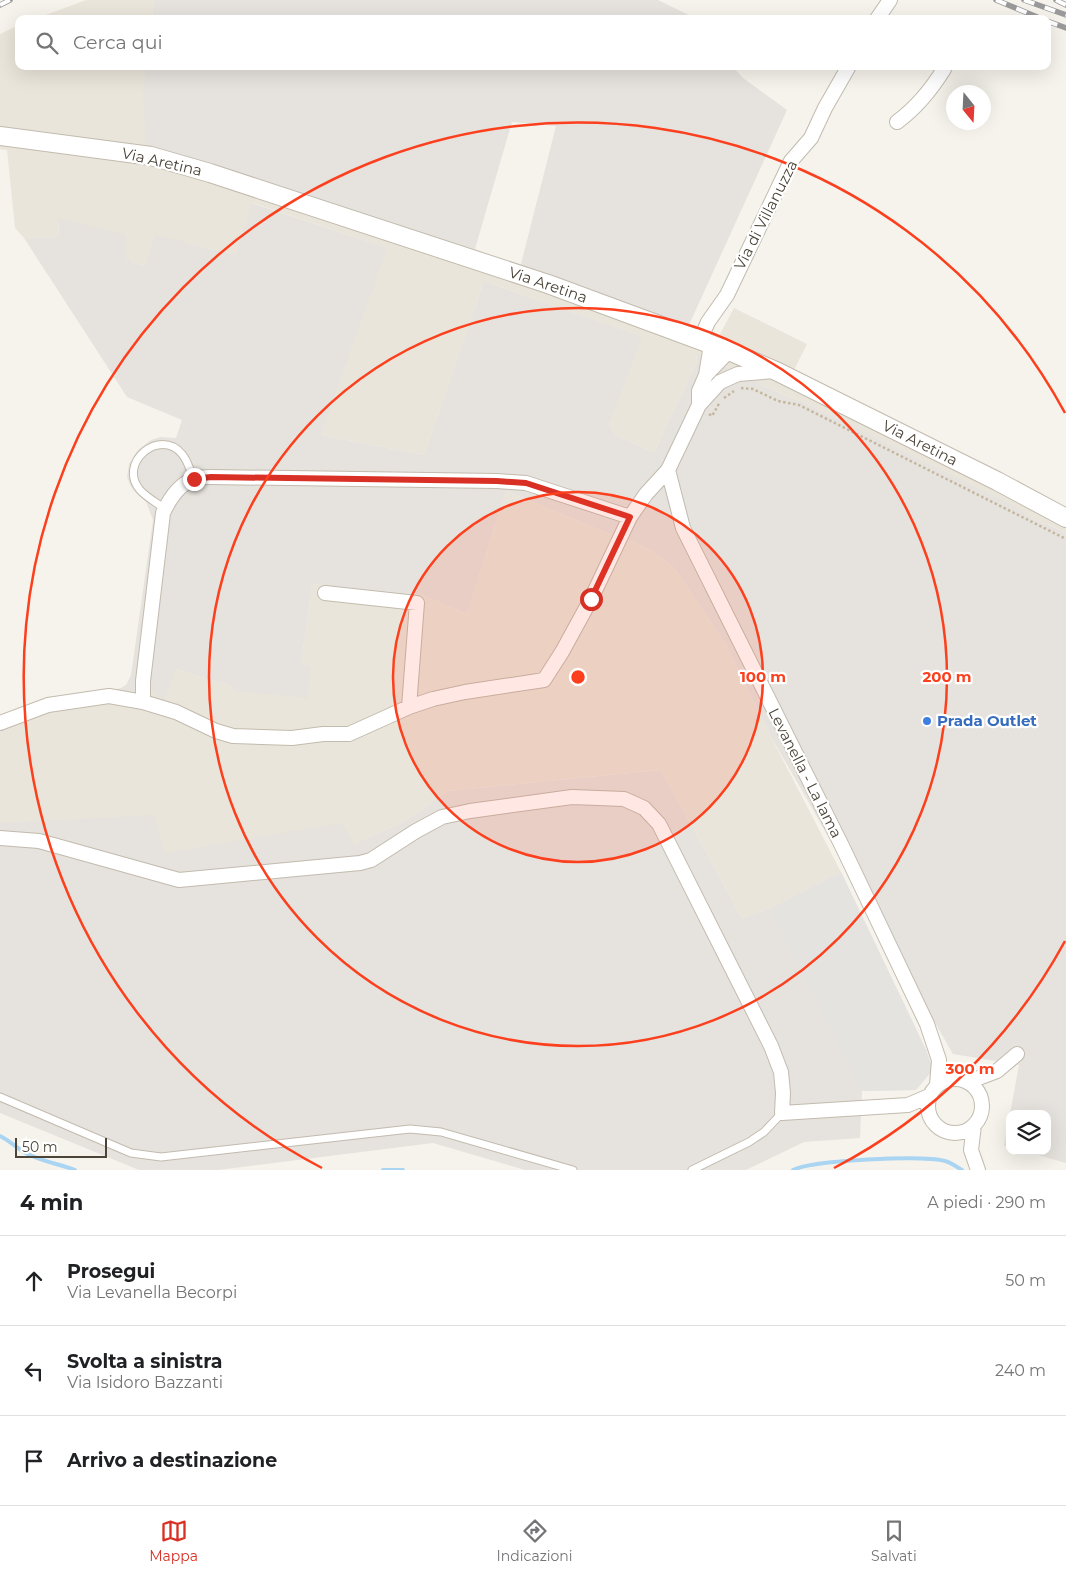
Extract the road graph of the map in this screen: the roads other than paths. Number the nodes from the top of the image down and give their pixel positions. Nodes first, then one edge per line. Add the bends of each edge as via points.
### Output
1 (890, 0) edge
2 (881, 15) edge
3 (848, 70) edge
4 (943, 70) edge
5 (897, 122) dead end
6 (0, 136) edge
7 (705, 343) junction
8 (729, 350) junction
9 (776, 371) junction
10 (706, 375) junction
11 (720, 382) junction
12 (698, 407) junction
13 (668, 470) junction
14 (194, 479) junction
15 (165, 509) junction
16 (630, 517) junction
17 (1066, 518) edge
18 (325, 593) dead end
19 (142, 702) junction
20 (409, 707) junction
21 (0, 723) edge
22 (0, 838) edge
23 (1017, 1054) dead end
24 (939, 1060) junction
25 (997, 1070) junction
26 (963, 1081) junction
27 (933, 1090) junction
28 (980, 1096) junction
29 (0, 1097) edge
30 (908, 1105) junction
31 (782, 1112) junction
32 (931, 1119) junction
33 (974, 1125) junction
34 (954, 1133) junction
35 (974, 1159) edge
36 (573, 1170) edge
37 (692, 1170) edge

1 - 2 street
3 - 7 street, Via di Villanuzza via 811,138 792,161 727,295 708,322
4 - 5 street via 911,112
6 - 7 street, Via Aretina via 152,156 210,173 548,284
7 - 8 street, Via Aretina
7 - 10 street, Via di Villanuzza
8 - 9 street, Via Aretina
8 - 10 street
8 - 11 street
9 - 11 street via 738,374
9 - 17 street, Via Aretina
10 - 12 street, Via di Villanuzza via 699,392
11 - 12 street
12 - 13 street
13 - 16 street
13 - 24 street, Levanella - La lama via 683,528 846,855 927,1024
14 - 15 street via 169,500
14 - 15 lane via 187,460 178,449 157,444 144,450 135,462 136,484
14 - 16 street via 517,482
15 - 19 street
16 - 20 street via 591,599 544,680 465,692
18 - 20 street via 418,603
19 - 20 street via 176,712 232,736 292,738 349,734
19 - 21 street via 110,696 48,705
22 - 31 street via 39,841 179,880 370,860 442,817 470,811 572,797 624,799 644,808 659,824 771,1046 782,1072
23 - 25 street
24 - 26 street, Levanella - La lama
24 - 27 street, Levanella - La lama
25 - 26 street
25 - 28 street
26 - 27 street via 950,1079
26 - 28 street, Levanella - La lama via 976,1088
27 - 30 street
27 - 32 street, Levanella - La lama via 928,1111
28 - 33 street via 981,1111
29 - 36 lane via 131,1153 161,1157 410,1129 441,1132
30 - 31 street
30 - 32 street
31 - 37 lane via 764,1132 749,1142
32 - 34 street via 941,1129
33 - 34 street
33 - 35 street
34 - 35 street

